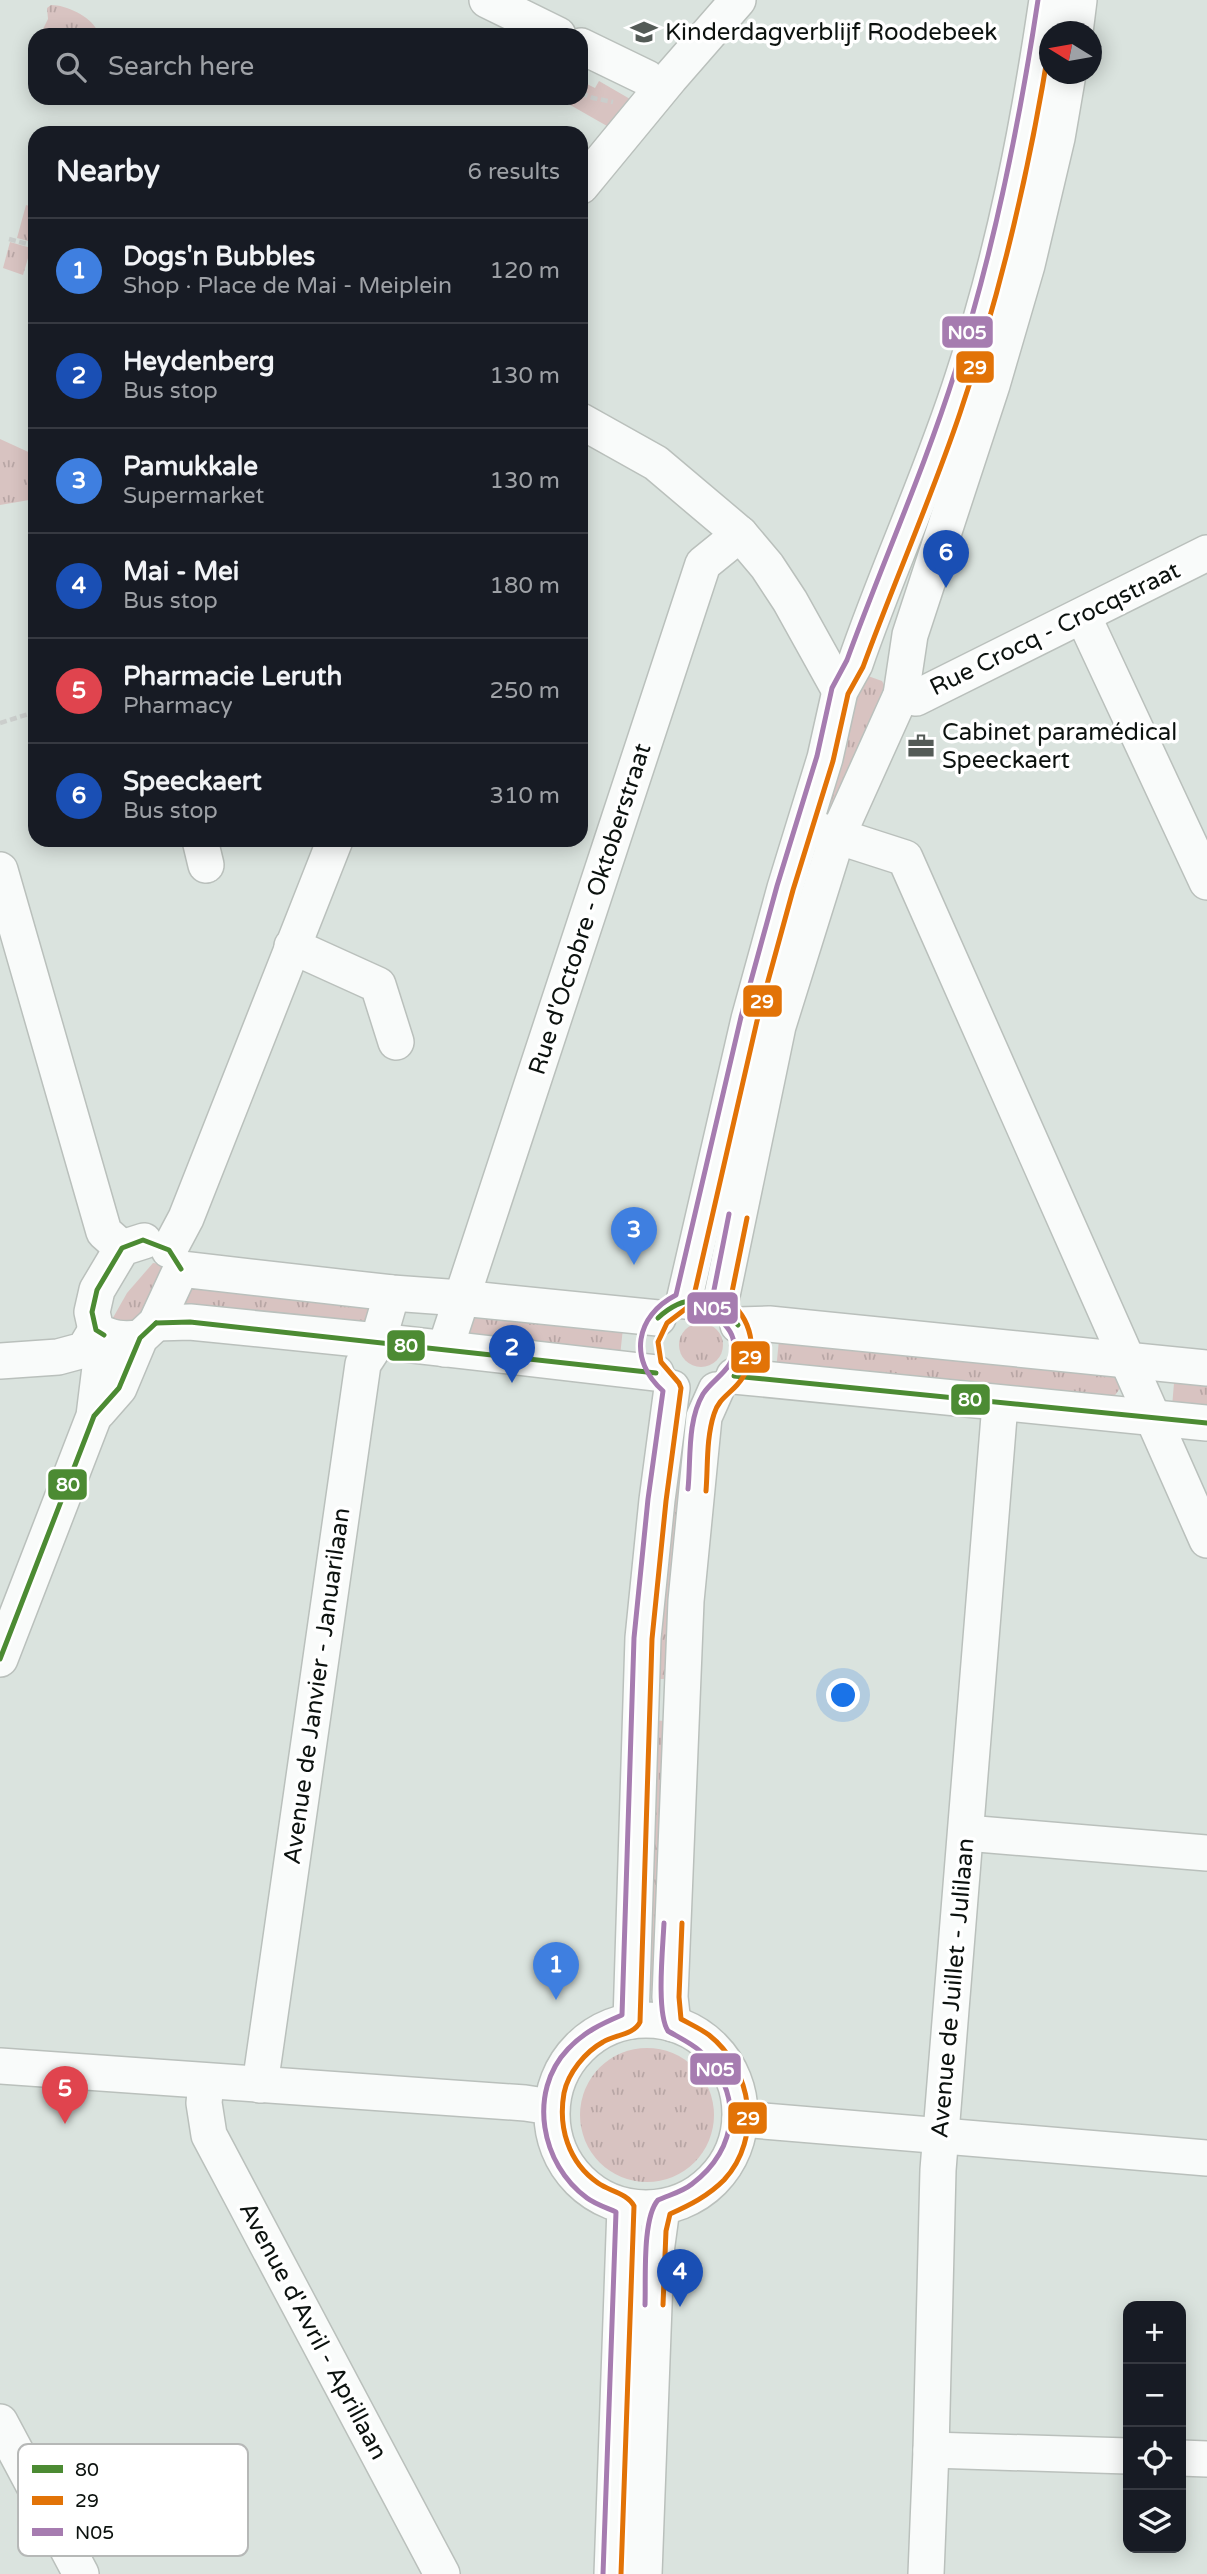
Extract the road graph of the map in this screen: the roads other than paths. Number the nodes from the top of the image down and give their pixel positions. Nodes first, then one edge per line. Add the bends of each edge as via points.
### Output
1 (487, 0) edge
2 (738, 0) edge
3 (1047, 0) edge
4 (1079, 0) edge
5 (1076, 21) edge
6 (544, 28) edge
7 (588, 49) edge
8 (1066, 84) edge
9 (660, 89) junction
10 (588, 177) edge
11 (1013, 261) junction
12 (588, 425) edge
13 (740, 534) junction
14 (1207, 553) edge
15 (1083, 616) junction
16 (847, 678) junction
17 (902, 686) junction
18 (821, 831) junction
19 (332, 847) edge
20 (0, 870) edge
21 (1207, 882) edge
22 (292, 946) junction
23 (764, 1023) junction
24 (396, 1042) dead end
25 (122, 1248) junction
26 (175, 1259) junction
27 (392, 1293) junction
28 (461, 1298) junction
29 (671, 1309) junction
30 (729, 1315) junction
31 (148, 1330) junction
32 (100, 1332) junction
33 (378, 1341) junction
34 (445, 1349) junction
35 (1127, 1360) junction
36 (0, 1361) edge
37 (1207, 1368) edge
38 (664, 1381) junction
39 (725, 1383) junction
40 (1000, 1404) junction
41 (94, 1416) junction
42 (1154, 1418) junction
43 (1207, 1423) edge
44 (1207, 1540) edge
45 (0, 1659) edge
46 (642, 1695) junction
47 (681, 1695) junction
48 (966, 1833) junction
49 (1207, 1853) edge
50 (631, 2021) junction
51 (673, 2024) junction
52 (0, 2066) edge
53 (206, 2082) junction
54 (260, 2085) junction
55 (551, 2107) junction
56 (740, 2119) junction
57 (940, 2137) junction
58 (1207, 2158) edge
59 (625, 2207) junction
60 (662, 2208) junction
61 (0, 2422) edge
62 (931, 2450) junction
63 (18, 2456) edge
64 (1123, 2456) edge
65 (1186, 2458) edge
66 (1207, 2459) edge
67 (630, 2519) junction
68 (71, 2556) edge
69 (81, 2574) edge
70 (442, 2574) edge
71 (612, 2574) edge
72 (644, 2574) edge
73 (926, 2574) edge

1 - 6 street
2 - 9 street
3 - 11 street
4 - 5 street
7 - 9 street
8 - 11 street via 1056,138
9 - 10 street
11 - 16 street via 963,377
11 - 17 street via 992,385 910,635
12 - 13 street via 656,463
13 - 16 street
13 - 28 street, Rue d'Octobre - Oktoberstraat via 703,564
14 - 15 street, Rue Crocq - Crocqstraat
15 - 17 street, Rue Crocq - Crocqstraat via 916,698
15 - 21 street
16 - 17 street via 872,660 888,665
16 - 18 street via 825,758
17 - 18 street via 872,754
18 - 23 street
18 - 35 street via 905,858
19 - 22 street
20 - 25 street via 104,1232
22 - 24 street via 379,985
22 - 26 street via 186,1218
23 - 29 street
23 - 30 street
25 - 26 street via 143,1240
25 - 32 street via 97,1290 92,1312
26 - 27 street
26 - 31 street
27 - 28 street
27 - 33 street, Avenue de Janvier - Januarilaan
28 - 29 street
28 - 34 street, Rue d'Octobre - Oktoberstraat
29 - 30 street via 696,1299
29 - 38 street via 649,1340 651,1363
30 - 35 street via 769,1324
30 - 39 street via 744,1346 739,1366
31 - 32 street via 121,1341
31 - 33 street via 190,1322
31 - 41 street via 119,1388
32 - 36 street via 84,1350
32 - 41 street
33 - 34 street
33 - 54 street, Avenue de Janvier - Januarilaan via 363,1364
34 - 38 street
35 - 37 street
35 - 42 street
38 - 39 street via 698,1395
38 - 46 street
39 - 40 street
39 - 47 street via 705,1416
40 - 42 street
40 - 48 street, Avenue de Juillet - Julilaan
41 - 45 street
42 - 43 street
42 - 44 street
46 - 47 street
46 - 50 street
47 - 51 street
48 - 49 street
48 - 57 street, Avenue de Juillet - Julilaan
50 - 51 street
50 - 55 street via 597,2033 571,2057
51 - 56 street via 704,2040 727,2067
52 - 53 street
53 - 54 street
53 - 70 street, Avenue d'Avril - Aprillaan via 209,2135
54 - 55 street
55 - 59 street via 555,2140 570,2171 594,2194
56 - 57 street
56 - 60 street via 729,2160 716,2177 701,2192
57 - 58 street
57 - 62 street, Avenue de Juillet - Julilaan
59 - 60 street
59 - 67 street
60 - 67 street
61 - 63 street
62 - 64 street
62 - 73 street, Avenue de Juillet - Julilaan
65 - 66 street
67 - 71 street
67 - 72 street
68 - 69 street

